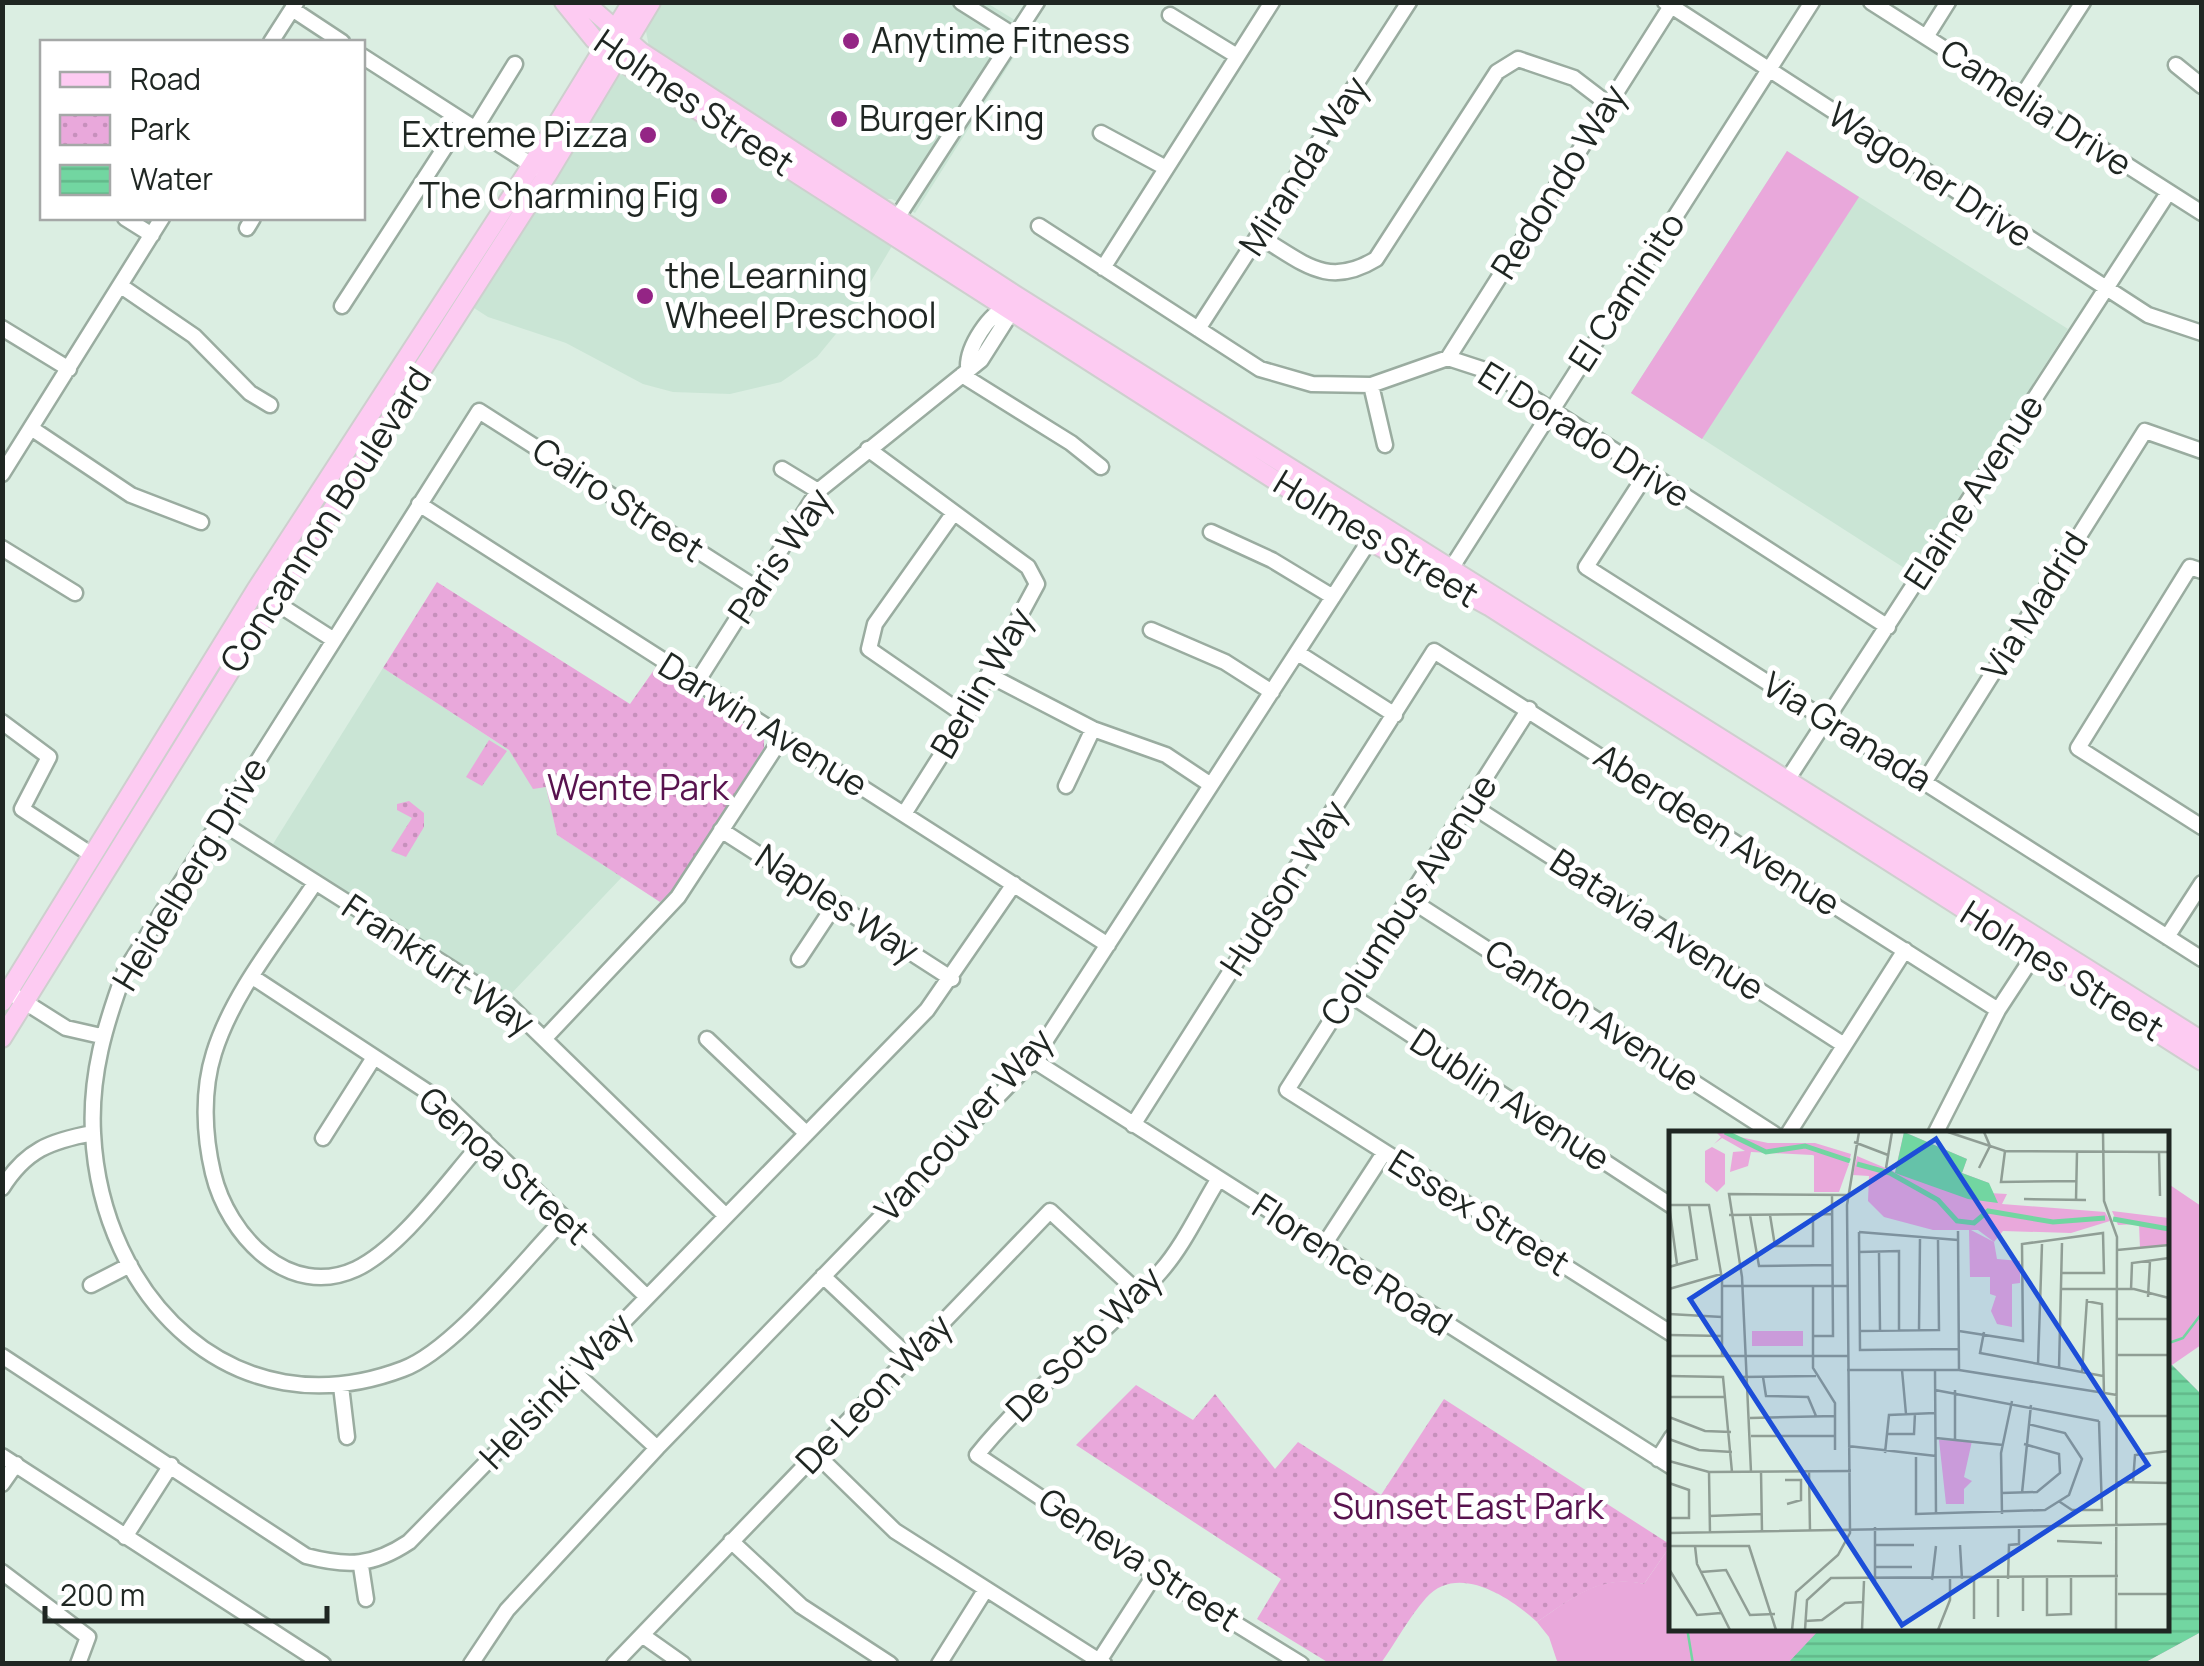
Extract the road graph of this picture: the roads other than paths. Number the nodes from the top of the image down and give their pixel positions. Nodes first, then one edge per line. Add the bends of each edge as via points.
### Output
1 (564, 2) edge
2 (584, 2) edge
3 (632, 2) edge
4 (651, 2) edge
5 (961, 2) edge
6 (1036, 2) edge
7 (1272, 2) edge
8 (1409, 2) edge
9 (1812, 2) edge
10 (1872, 2) edge
11 (1948, 2) edge
12 (2083, 2) edge
13 (1668, 4) edge
14 (294, 6) edge
15 (1170, 15) dead end
16 (1015, 36) junction
17 (1926, 37) junction
18 (272, 40) edge
19 (339, 40) edge
20 (616, 45) junction
21 (1237, 56) junction
22 (365, 58) edge
23 (515, 64) dead end
24 (2176, 66) dead end
25 (1769, 71) junction
26 (2202, 86) edge
27 (2021, 98) junction
28 (1608, 104) junction
29 (469, 125) junction
30 (1100, 134) dead end
31 (1166, 168) junction
32 (540, 170) junction
33 (2168, 193) junction
34 (2202, 213) edge
35 (128, 220) edge
36 (161, 220) edge
37 (892, 225) junction
38 (1039, 226) dead end
39 (152, 235) junction
40 (1260, 237) junction
41 (1103, 268) junction
42 (120, 286) junction
43 (2104, 288) junction
44 (1011, 301) junction
45 (342, 306) dead end
46 (2, 328) edge
47 (1198, 329) junction
48 (2202, 333) edge
49 (1448, 358) junction
50 (69, 369) junction
51 (965, 371) junction
52 (1371, 386) junction
53 (270, 405) dead end
54 (1552, 409) junction
55 (480, 411) joint
56 (32, 428) junction
57 (1385, 445) dead end
58 (868, 449) junction
59 (2202, 451) edge
60 (1101, 468) dead end
61 (782, 469) dead end
62 (1647, 473) junction
63 (2, 474) edge
64 (818, 492) junction
65 (420, 504) junction
66 (954, 514) junction
67 (200, 522) dead end
68 (1211, 532) dead end
69 (1374, 534) junction
70 (2, 548) edge
71 (2202, 571) edge
72 (1447, 575) junction
73 (756, 588) junction
74 (256, 590) junction
75 (74, 593) dead end
76 (1333, 597) junction
77 (273, 601) junction
78 (1888, 626) junction
79 (1151, 630) dead end
80 (334, 640) junction
81 (1434, 651) joint
82 (1298, 653) junction
83 (989, 674) junction
84 (697, 682) junction
85 (1272, 692) junction
86 (1529, 710) junction
87 (1394, 715) junction
88 (966, 716) junction
89 (1828, 720) junction
90 (2, 722) edge
91 (1093, 729) junction
92 (781, 739) junction
93 (1925, 781) junction
94 (1784, 784) junction
95 (1211, 785) junction
96 (1066, 786) dead end
97 (1470, 805) junction
98 (904, 814) junction
99 (219, 821) junction
100 (2202, 828) edge
101 (721, 830) junction
102 (92, 856) junction
103 (315, 883) junction
104 (2202, 883) edge
105 (1014, 884) junction
106 (1410, 899) junction
107 (836, 903) junction
108 (2166, 937) junction
109 (1108, 945) junction
110 (2039, 947) junction
111 (1905, 950) junction
112 (799, 959) dead end
113 (2202, 959) edge
114 (254, 978) junction
115 (952, 979) junction
116 (1349, 994) junction
117 (12, 999) edge
118 (1998, 1010) junction
119 (101, 1036) junction
120 (2, 1038) edge
121 (545, 1038) junction
122 (708, 1039) dead end
123 (2202, 1042) edge
124 (1844, 1045) junction
125 (373, 1059) junction
126 (1033, 1060) junction
127 (2202, 1062) edge
128 (1287, 1090) joint
129 (1133, 1125) junction
130 (1769, 1131) edge
131 (1790, 1131) edge
132 (1936, 1131) edge
133 (805, 1132) junction
134 (92, 1133) junction
135 (323, 1138) dead end
136 (484, 1140) junction
137 (1384, 1152) junction
138 (1218, 1180) junction
139 (2, 1188) edge
140 (1669, 1204) edge
141 (726, 1215) junction
142 (563, 1220) junction
143 (1324, 1246) junction
144 (130, 1265) junction
145 (823, 1276) junction
146 (90, 1286) dead end
147 (1139, 1293) junction
148 (646, 1297) junction
149 (1669, 1332) edge
150 (2, 1356) edge
151 (909, 1357) junction
152 (574, 1372) junction
153 (341, 1386) junction
154 (347, 1436) dead end
155 (657, 1448) junction
156 (816, 1454) junction
157 (977, 1455) joint
158 (9, 1460) edge
159 (1665, 1463) edge
160 (171, 1465) junction
161 (2, 1484) edge
162 (126, 1537) junction
163 (731, 1541) junction
164 (361, 1566) junction
165 (2, 1572) edge
166 (1155, 1574) junction
167 (986, 1589) junction
168 (366, 1599) dead end
169 (642, 1635) junction
170 (1102, 1662) edge
171 (78, 1664) edge
172 (323, 1664) edge
173 (472, 1664) edge
174 (614, 1664) edge
175 (683, 1664) edge
176 (890, 1664) edge
177 (939, 1664) edge
178 (1301, 1664) edge

1 - 20 main road, Holmes Street
2 - 20 main road, Holmes Street
3 - 20 main road, Concannon Boulevard
4 - 20 main road, Concannon Boulevard
5 - 16 street
6 - 16 street
7 - 21 street
8 - 40 street, Miranda Way
9 - 25 street, El Caminito
10 - 17 street, Camelia Drive
11 - 17 street
12 - 27 street
13 - 25 street, Wagoner Drive
13 - 28 street, Redondo Way
14 - 18 street
14 - 19 street
15 - 21 street
16 - 37 street
17 - 27 street, Camelia Drive
20 - 32 main road, Concannon Boulevard
20 - 37 main road, Holmes Street
21 - 31 street
22 - 29 street
23 - 29 street
24 - 26 street
25 - 43 street, Wagoner Drive
25 - 54 street, El Caminito
27 - 33 street, Camelia Drive
28 - 40 street via 1574,78 1510,61 1376,259 1336,275
28 - 49 street, Redondo Way
29 - 32 street
29 - 45 street
30 - 31 street
31 - 41 street
32 - 74 main road, Concannon Boulevard
32 - 77 main road, Concannon Boulevard
33 - 34 street, Camelia Drive
33 - 43 street, Elaine Avenue
35 - 39 street
36 - 39 street
37 - 44 main road, Holmes Street
38 - 41 street, El Dorado Drive
39 - 42 street
40 - 47 street, Miranda Way
41 - 47 street, El Dorado Drive
42 - 50 street
42 - 53 street via 194,336
43 - 48 street, Wagoner Drive via 2148,315
43 - 78 street, Elaine Avenue
44 - 51 street, Paris Way via 1007,319
44 - 69 main road, Holmes Street
46 - 50 street
47 - 52 street, El Dorado Drive via 1260,369 1312,384
49 - 52 street, El Dorado Drive
49 - 54 street, El Dorado Drive via 1494,373
50 - 56 street
51 - 58 street, Paris Way
51 - 60 street
52 - 57 street
54 - 62 street, El Dorado Drive
54 - 72 street, El Caminito
55 - 65 street, Heidelberg Drive
55 - 73 street, Cairo Street
56 - 63 street
56 - 67 street via 142,501
58 - 64 street, Paris Way
58 - 66 street, Berlin Way
59 - 93 street, Via Madrid via 2146,432
61 - 64 street
62 - 78 street, El Dorado Drive
62 - 89 street, Via Granada via 1586,566
64 - 73 street, Paris Way
65 - 80 street, Heidelberg Drive
65 - 84 street, Darwin Avenue
66 - 83 street, Berlin Way via 1028,567 1037,584
66 - 88 street via 874,624 869,649
68 - 76 street
69 - 72 main road, Holmes Street
69 - 76 street, Vancouver Way
70 - 75 street
71 - 100 street via 2190,568 2078,748
72 - 94 main road, Holmes Street
73 - 84 street, Paris Way
74 - 77 street
74 - 102 main road, Concannon Boulevard
76 - 82 street, Vancouver Way
77 - 80 street
77 - 117 main road, Concannon Boulevard
78 - 89 street, Elaine Avenue
79 - 85 street via 1225,662
80 - 99 street, Heidelberg Drive
81 - 86 street, Aberdeen Avenue
81 - 87 street, Hudson Way
82 - 85 street, Vancouver Way
82 - 87 street
83 - 88 street, Berlin Way
83 - 91 street
84 - 92 street, Darwin Avenue
85 - 95 street, Vancouver Way
86 - 97 street, Columbus Avenue
86 - 111 street, Aberdeen Avenue
87 - 129 street, Hudson Way
88 - 98 street, Berlin Way
89 - 93 street, Via Granada
89 - 94 street, Elaine Avenue
90 - 102 street via 49,757 22,809
91 - 95 street via 1166,754
91 - 96 street
92 - 98 street, Darwin Avenue
92 - 101 street
93 - 108 street, Via Granada
94 - 110 main road, Holmes Street
95 - 109 street, Vancouver Way
97 - 106 street, Columbus Avenue
97 - 124 street, Batavia Avenue
98 - 105 street, Darwin Avenue
99 - 103 street, Frankfurt Way
99 - 119 street, Heidelberg Drive via 125,971
101 - 107 street, Naples Way
101 - 121 street via 678,896
102 - 117 main road, Concannon Boulevard
103 - 114 street
103 - 121 street, Frankfurt Way via 509,1005
104 - 108 street
105 - 109 street, Darwin Avenue
105 - 115 street, Helsinki Way
106 - 116 street, Columbus Avenue
106 - 130 street, Canton Avenue
107 - 112 street
107 - 115 street, Naples Way
108 - 113 street, Via Granada
109 - 126 street, Vancouver Way
110 - 118 street
110 - 123 main road, Holmes Street
110 - 127 main road, Holmes Street
111 - 118 street, Aberdeen Avenue
111 - 124 street
114 - 125 street, Genoa Street
114 - 136 street via 213,1056 204,1118 214,1177 236,1222 268,1262 297,1276 328,1278 356,1268 383,1251
115 - 133 street, Helsinki Way
116 - 128 street, Columbus Avenue
116 - 140 street, Dublin Avenue
117 - 119 street via 66,1028
117 - 120 main road, Concannon Boulevard
118 - 132 street
119 - 134 street, Heidelberg Drive
121 - 141 street, Frankfurt Way
122 - 133 street
124 - 131 street
125 - 135 street
125 - 136 street, Genoa Street via 443,1102
126 - 129 street, Florence Road
126 - 145 street, Vancouver Way
128 - 137 street, Essex Street
129 - 138 street, Florence Road
133 - 141 street, Helsinki Way
134 - 139 street via 47,1142 19,1162
134 - 144 street, Heidelberg Drive via 101,1199
136 - 142 street, Genoa Street
137 - 143 street
137 - 149 street, Essex Street
138 - 143 street, Florence Road
138 - 147 street, De Soto Way via 1163,1270
141 - 148 street, Helsinki Way
142 - 148 street, Genoa Street
142 - 153 street, Heidelberg Drive via 451,1337 406,1369
143 - 159 street, Florence Road
144 - 146 street
144 - 153 street, Heidelberg Drive via 186,1339 233,1369 288,1387
145 - 151 street
145 - 155 street, Vancouver Way
147 - 151 street, De Leon Way via 1050,1211
147 - 157 street, De Soto Way via 1006,1418
148 - 152 street, Helsinki Way
150 - 160 street
151 - 156 street, De Leon Way
152 - 155 street
152 - 164 street, Helsinki Way via 410,1542
153 - 154 street
155 - 173 street, Vancouver Way via 507,1610
156 - 163 street, De Leon Way
156 - 167 street via 895,1531
157 - 166 street, Geneva Street
158 - 161 street
158 - 162 street
160 - 162 street
160 - 164 street via 306,1556
162 - 172 street
163 - 169 street, De Leon Way
163 - 176 street via 802,1606
164 - 168 street
165 - 171 street via 88,1637
166 - 170 street
166 - 178 street, Geneva Street
167 - 170 street
167 - 177 street
169 - 174 street, De Leon Way
169 - 175 street

